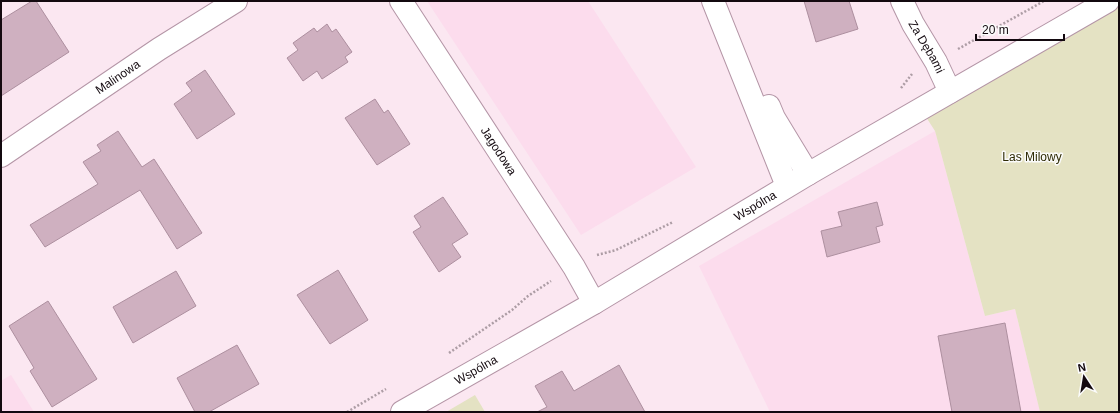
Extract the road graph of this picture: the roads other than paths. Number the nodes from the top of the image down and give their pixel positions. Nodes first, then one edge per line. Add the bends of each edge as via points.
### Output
1 (236, 1) edge
2 (400, 1) edge
3 (713, 1) edge
4 (727, 1) edge
5 (902, 1) edge
6 (1108, 1) edge
7 (950, 92) junction
8 (1, 156) edge
9 (808, 174) junction
10 (787, 186) junction
11 (594, 303) junction
12 (402, 412) edge

1 - 8 street, Malinowa via 159,49
2 - 11 street, Jagodowa via 570,260
3 - 10 street
4 - 9 street via 774,118
5 - 7 street, Za Dębami
6 - 7 street, Wspólna
7 - 9 street, Wspólna
9 - 10 street, Wspólna
10 - 11 street, Wspólna
11 - 12 street, Wspólna

